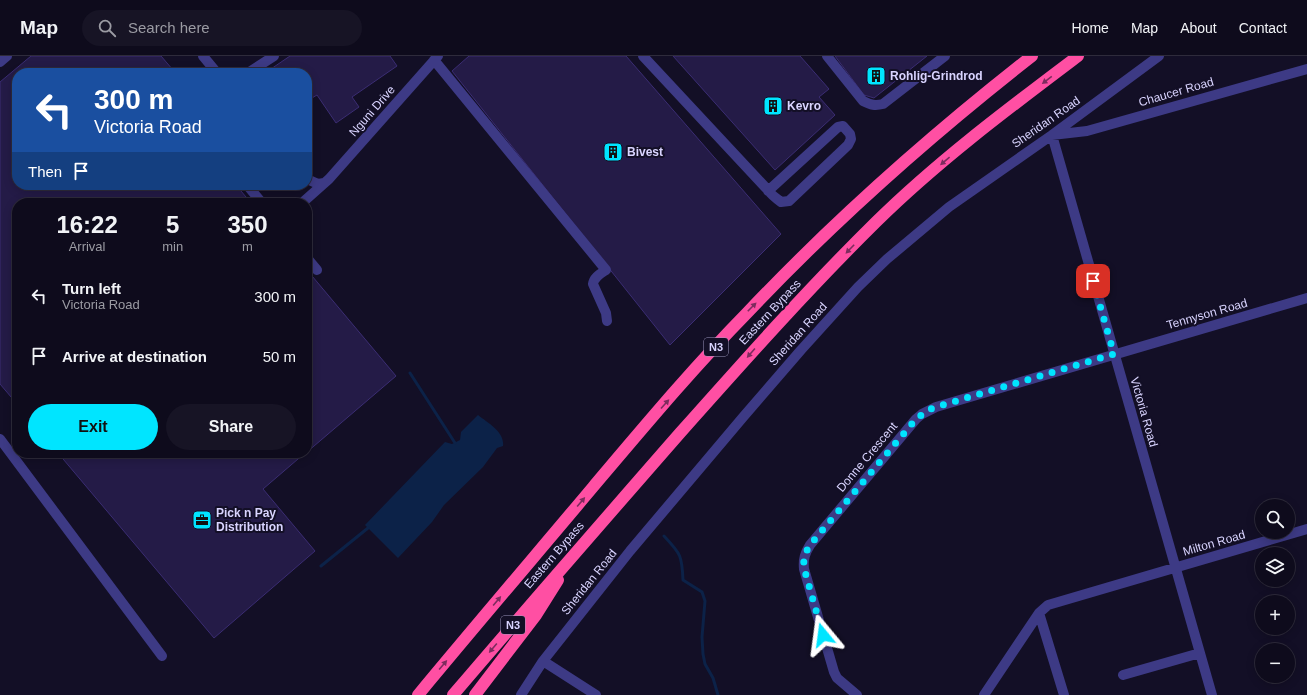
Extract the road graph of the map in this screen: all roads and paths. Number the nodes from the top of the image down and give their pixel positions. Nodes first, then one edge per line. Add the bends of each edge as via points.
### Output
1 (8, 56) edge
2 (203, 56) edge
3 (274, 56) edge
4 (643, 56) edge
5 (827, 56) edge
6 (945, 56) edge
7 (1032, 56) edge
8 (1078, 56) edge
9 (1159, 56) edge
10 (436, 58) edge
11 (0, 62) edge
12 (213, 68) edge
13 (256, 68) edge
14 (1307, 69) edge
15 (1052, 135) junction
16 (312, 181) edge
17 (324, 183) junction
18 (251, 190) edge
19 (768, 191) junction
20 (258, 198) edge
21 (308, 198) edge
22 (312, 264) edge
23 (317, 270) dead end
24 (1307, 298) edge
25 (607, 321) dead end
26 (1114, 354) junction
27 (0, 439) edge
28 (12, 455) edge
29 (14, 458) edge
30 (1307, 529) edge
31 (572, 555) junction
32 (1175, 568) junction
33 (1039, 613) junction
34 (1200, 653) junction
35 (162, 656) dead end
36 (542, 661) junction
37 (1123, 675) dead end
38 (987, 693) edge
39 (418, 695) edge
40 (453, 695) edge
41 (475, 695) edge
42 (521, 695) edge
43 (596, 695) edge
44 (857, 695) edge
45 (1064, 695) edge
46 (1212, 695) edge

1 - 11 street
2 - 12 street
3 - 13 street
4 - 19 street
5 - 6 street via 863,101 876,106 883,104
39 -> 7 highway, Eastern Bypass / N3 via 645,426 746,313 845,215 988,90
8 -> 31 highway, Eastern Bypass / N3 via 1001,114 877,221 764,338
9 - 15 street, Sheridan Road
10 - 17 street, Nguni Drive
10 - 25 street via 606,270 597,276 593,284
14 - 15 street, Chaucer Road via 1087,131
15 - 26 street, Victoria Road
15 - 36 street, Sheridan Road via 949,208 887,259 858,287 744,416 630,551
16 - 17 street
17 - 21 street, Nguni Drive
18 - 20 street
19 - 19 street via 781,202 789,200 848,145 850,134 843,126 838,127
22 - 23 street
24 - 26 street, Tennyson Road
26 - 32 street, Victoria Road
26 - 44 street, Donne Crescent via 928,410 916,419 810,545 806,552 804,568 830,662 837,678
27 - 28 street
29 - 35 street
30 - 32 street, Milton Road
31 -> 40 highway, Eastern Bypass / N3
31 - 41 highway via 548,597
32 - 33 street via 1054,602
32 - 34 street, Victoria Road
33 - 38 street
33 - 45 street
34 - 37 street
34 - 46 street, Victoria Road
36 - 42 street, Sheridan Road
36 - 43 street

